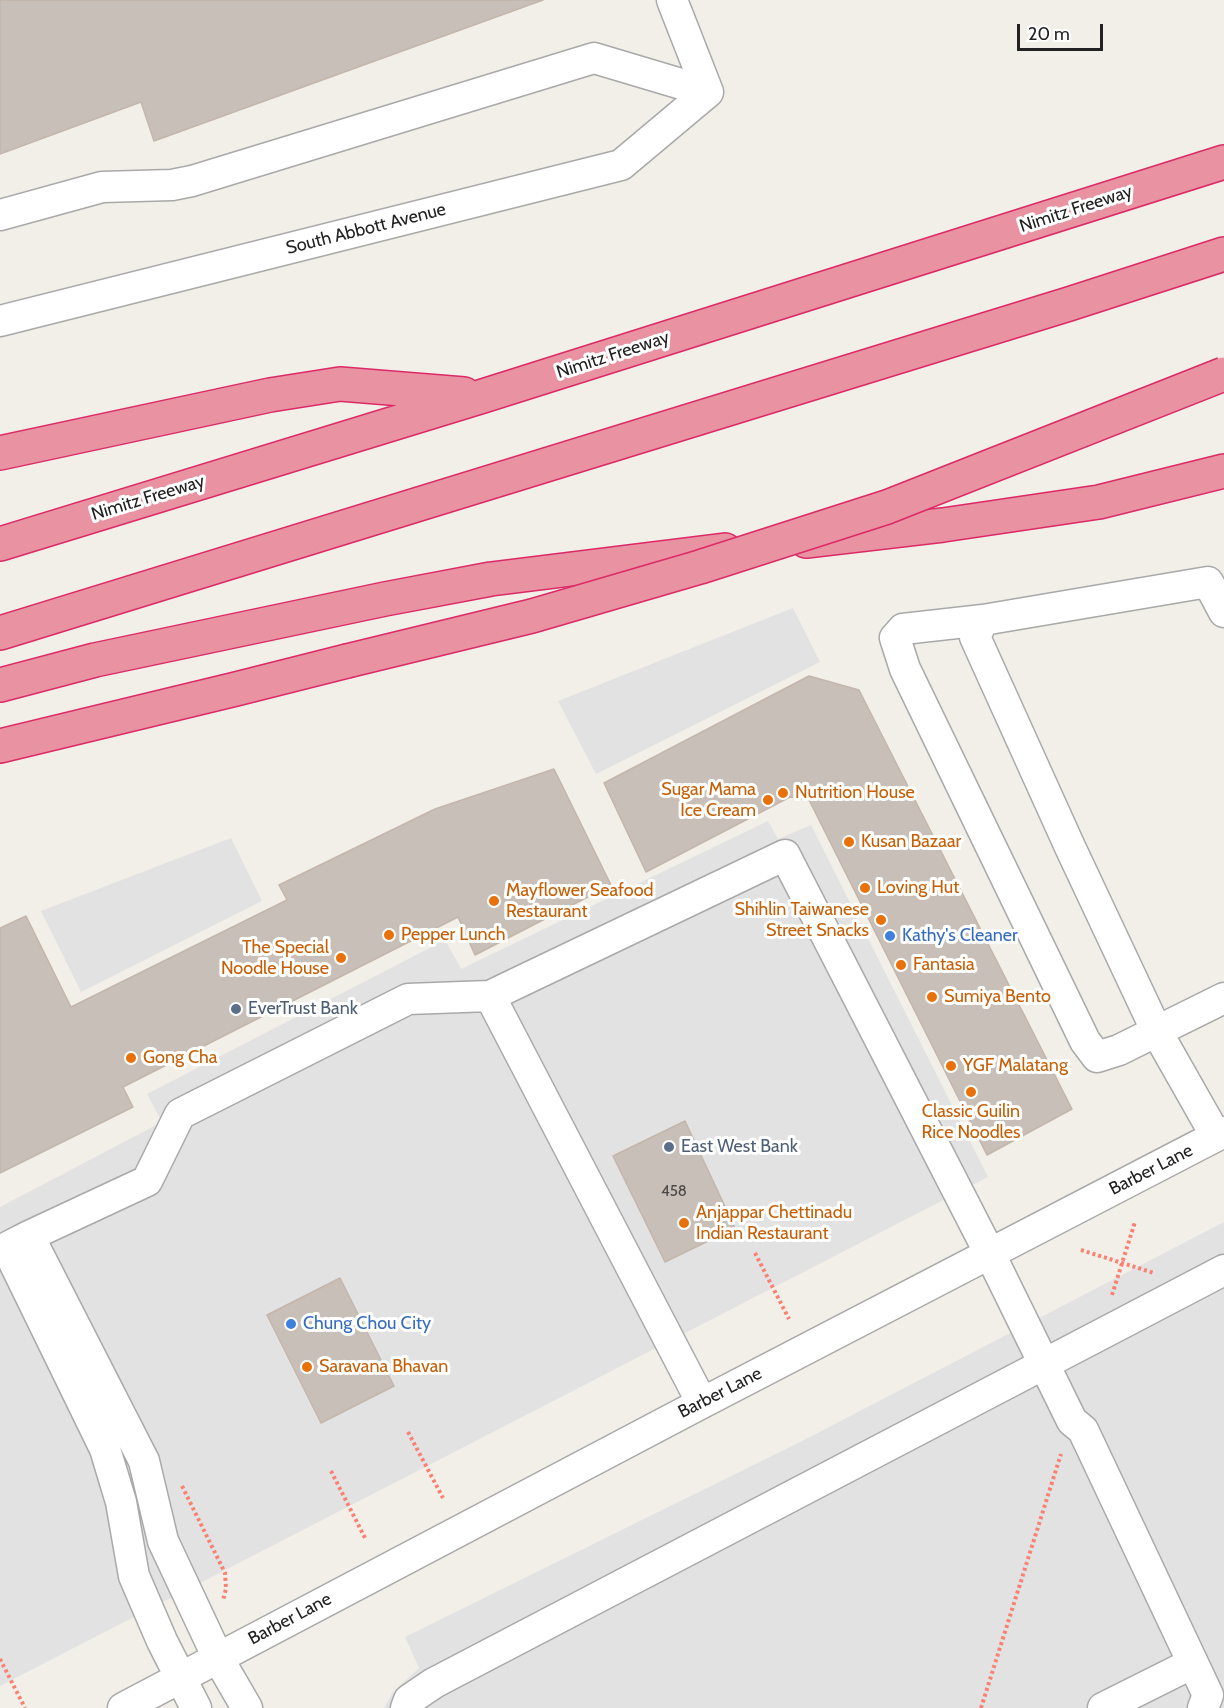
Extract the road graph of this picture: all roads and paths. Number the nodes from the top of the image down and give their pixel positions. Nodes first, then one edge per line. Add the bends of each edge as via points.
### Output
1 (672, 0) edge
2 (708, 92) junction
3 (1224, 162) edge
4 (0, 215) edge
5 (1224, 254) edge
6 (0, 321) edge
7 (1224, 374) edge
8 (483, 396) junction
9 (0, 453) edge
10 (1224, 471) edge
11 (0, 544) edge
12 (1224, 612) edge
13 (983, 620) junction
14 (0, 633) edge
15 (0, 685) edge
16 (236, 689) junction
17 (0, 746) edge
18 (0, 761) edge
19 (490, 996) junction
20 (1224, 998) edge
21 (1157, 1032) junction
22 (1220, 1134) edge
23 (1135, 1222) dead end
24 (12, 1245) edge
25 (755, 1253) dead end
26 (990, 1254) junction
27 (1224, 1270) edge
28 (789, 1319) dead end
29 (1099, 1336) junction
30 (1044, 1365) junction
31 (702, 1403) junction
32 (1072, 1421) junction
33 (408, 1432) dead end
34 (331, 1472) dead end
35 (443, 1498) dead end
36 (365, 1538) dead end
37 (218, 1658) junction
38 (0, 1659) edge
39 (1193, 1663) junction
40 (180, 1678) junction
41 (25, 1708) edge
42 (123, 1708) edge
43 (196, 1708) edge
44 (247, 1708) edge
45 (406, 1708) edge
46 (981, 1708) edge
47 (1103, 1708) edge
48 (1203, 1708) edge

1 - 2 street
2 - 4 street via 594,58 192,182 102,186
2 - 6 street, South Abbott Avenue via 621,165
3 - 8 highway, Nimitz Freeway
5 - 14 highway
7 - 16 highway, bridge via 887,507 700,567 532,616
8 - 9 highway via 340,384 270,394
8 - 11 highway, Nimitz Freeway
10 - 15 highway via 1099,502 943,525 491,579 95,660
12 - 13 street via 1208,582
13 - 21 street via 975,637
13 - 21 street via 903,629 895,638 905,669 1085,1041 1097,1057
16 - 17 highway
16 - 18 highway
19 - 24 street via 408,999 180,1114 147,1181
19 - 26 street via 785,855
19 - 31 street
20 - 21 street
21 - 22 street
22 - 26 street, Barber Lane
23 - 29 path
24 - 37 street via 144,1461 162,1541
24 - 40 street via 105,1449 121,1502 134,1576
25 - 28 path
26 - 30 street
26 - 31 street, Barber Lane
27 - 29 street
29 - 30 street
30 - 32 street
30 - 45 street via 434,1683 410,1700
31 - 37 street, Barber Lane
32 - 39 street via 1083,1430
32 - 46 path
33 - 35 path
34 - 36 path
37 - 40 street, Barber Lane
37 - 44 street
38 - 41 path
39 - 47 street
39 - 48 street via 1208,1695
40 - 42 street, Barber Lane
40 - 43 street

